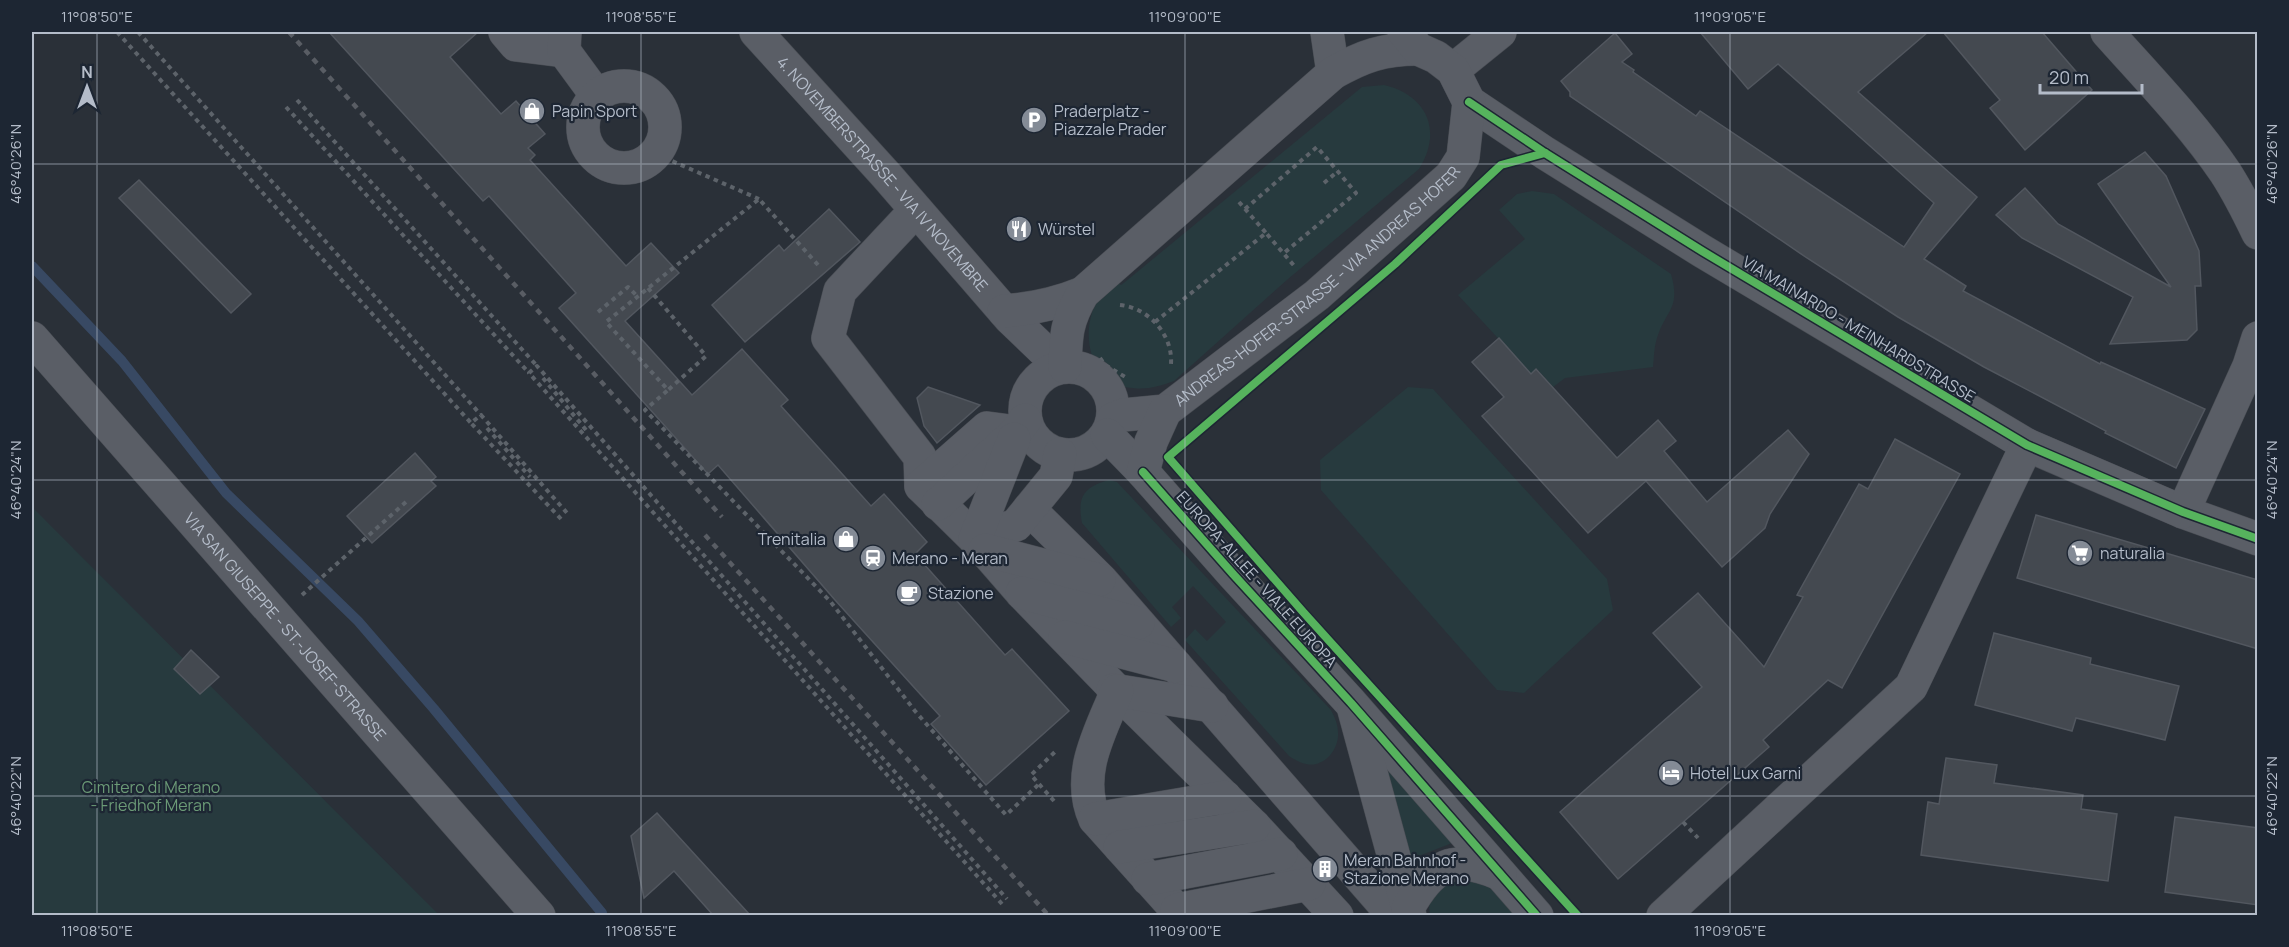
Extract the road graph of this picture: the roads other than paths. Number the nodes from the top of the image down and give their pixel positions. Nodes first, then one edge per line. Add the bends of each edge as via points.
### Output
1 (505, 32) edge
2 (756, 32) edge
3 (1327, 32) edge
4 (1500, 32) edge
5 (2107, 32) edge
6 (1411, 40) edge
7 (564, 41) edge
8 (1453, 70) junction
9 (1333, 73) junction
10 (597, 96) junction
11 (1469, 102) junction
12 (916, 210) junction
13 (2258, 233) edge
14 (1083, 293) junction
15 (1007, 315) junction
16 (32, 338) edge
17 (2258, 338) edge
18 (1063, 367) junction
19 (1032, 385) junction
20 (1165, 411) junction
21 (1021, 426) junction
22 (1110, 427) junction
23 (2027, 445) junction
24 (1060, 454) junction
25 (1143, 472) junction
26 (930, 495) junction
27 (1029, 509) junction
28 (2183, 512) junction
29 (2258, 539) edge
30 (980, 544) junction
31 (1101, 580) junction
32 (1022, 593) junction
33 (1138, 622) junction
34 (1064, 636) junction
35 (1176, 666) junction
36 (1117, 691) junction
37 (1352, 703) junction
38 (1212, 706) junction
39 (1225, 797) junction
40 (1095, 819) junction
41 (1254, 826) junction
42 (1120, 847) junction
43 (1281, 854) junction
44 (1500, 874) junction
45 (1149, 879) junction
46 (1309, 884) junction
47 (1180, 913) edge
48 (1404, 913) edge
49 (539, 915) edge
50 (1337, 915) edge
51 (1537, 915) edge
52 (1663, 915) edge

1 - 7 street via 516,45
2 - 12 street, 4. NOVEMBERSTRASSE - VIA IV NOVEMBRE
3 - 9 street
4 - 8 street
5 - 13 street via 2225,172
6 - 8 street
6 - 9 street
7 - 10 street
8 - 11 street
9 - 14 street
10 - 10 street via 622,86 648,93 658,103 665,122 663,142 656,154 633,168 606,164 596,157 583,133 588,107
11 - 20 street, ANDREAS-HOFER-STRASSE - VIA ANDREAS HOFER via 1463,157 1451,176 1317,295
11 - 23 street, VIA MAINARDO - MEINHARDSTRASSE via 1702,251
12 - 15 street, 4. NOVEMBERSTRASSE - VIA IV NOVEMBRE
12 - 26 street via 840,291 828,338 920,457
14 - 15 street
14 - 18 street via 1066,329
15 - 18 street, 4. NOVEMBERSTRASSE - VIA IV NOVEMBRE
15 - 19 street, 4. NOVEMBERSTRASSE - VIA IV NOVEMBRE via 1026,352
16 - 49 street, VIA SAN GIUSEPPE - ST.-JOSEF-STRASSE
17 - 28 street
18 - 19 street via 1043,374
18 - 22 street via 1079,368 1099,378 1109,390
19 - 21 street
20 - 22 street, ANDREAS-HOFER-STRASSE - VIA ANDREAS HOFER via 1123,415
20 - 25 street
21 - 24 street via 1039,443
21 - 26 street via 987,428
21 - 30 street
22 - 24 street via 1088,451
22 - 25 street, EUROPA-ALLEE - VIALE EUROPA
23 - 28 street, VIA MAINARDO - MEINHARDSTRASSE
23 - 52 street via 1911,687
24 - 27 street via 1056,476
25 - 37 street, EUROPA-ALLEE - VIALE EUROPA
26 - 30 street
27 - 30 street via 1016,525
27 - 31 street
28 - 29 street, VIA MAINARDO - MEINHARDSTRASSE
30 - 31 street
30 - 32 street
31 - 33 street
32 - 33 street
32 - 34 street
32 - 36 street via 1019,617 1084,686
33 - 35 street
34 - 35 street
34 - 36 street
35 - 38 street
36 - 38 street
36 - 39 street
36 - 40 street via 1089,764 1086,786
37 - 44 street
37 - 48 street, EUROPA-ALLEE - VIALE EUROPA
38 - 48 street
39 - 40 street
39 - 41 street
40 - 42 street
41 - 42 street
41 - 43 street
42 - 45 street
43 - 45 street
43 - 46 street
44 - 48 street via 1466,863 1446,867 1419,887
44 - 51 street
45 - 47 street
46 - 47 street
46 - 50 street

